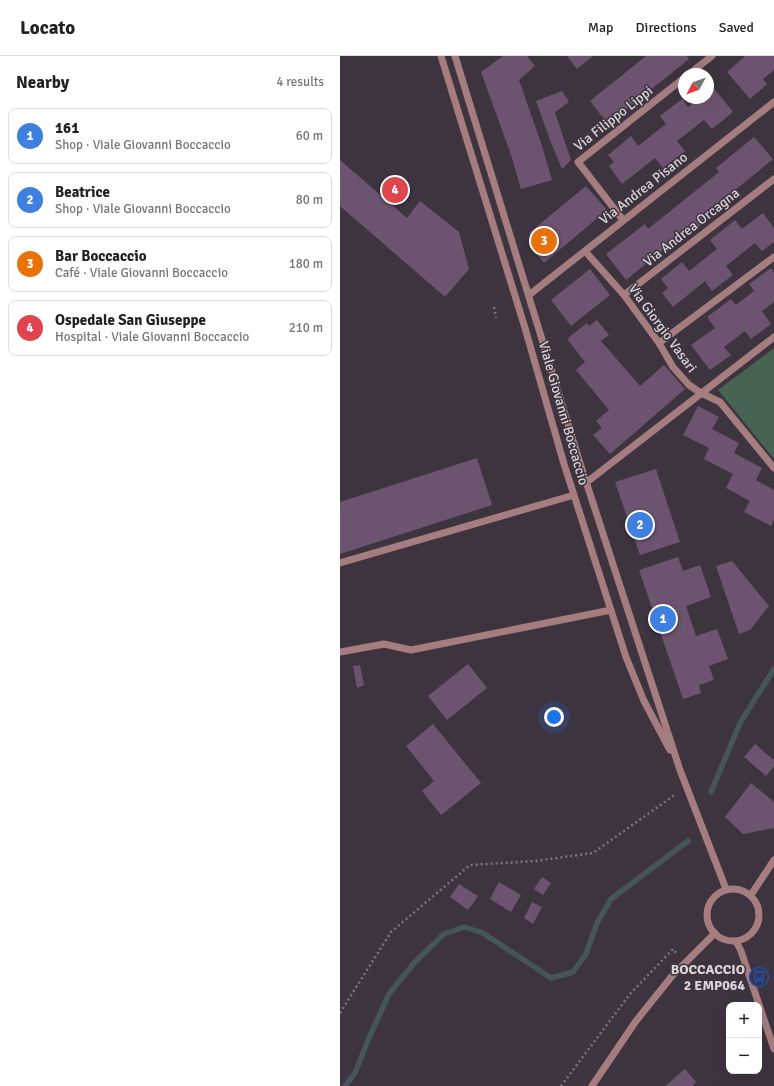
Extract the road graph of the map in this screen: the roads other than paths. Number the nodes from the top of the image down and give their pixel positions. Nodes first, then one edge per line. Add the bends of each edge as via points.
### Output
1 (441, 56) edge
2 (455, 56) edge
3 (712, 56) edge
4 (697, 68) edge
5 (678, 83) edge
6 (774, 102) edge
7 (774, 179) edge
8 (624, 220) junction
9 (585, 251) junction
10 (774, 257) edge
11 (529, 295) junction
12 (624, 295) junction
13 (774, 337) edge
14 (659, 343) junction
15 (701, 393) junction
16 (774, 468) edge
17 (586, 482) junction
18 (574, 495) junction
19 (340, 563) edge
20 (611, 610) junction
21 (340, 652) edge
22 (680, 770) junction
23 (773, 865) edge
24 (726, 889) junction
25 (751, 895) junction
26 (715, 933) junction
27 (736, 941) junction
28 (774, 1049) edge
29 (592, 1086) edge

1 - 18 street, Viale Giovanni Boccaccio
2 - 11 street, Viale Giovanni Boccaccio
3 - 4 street
5 - 8 street, Via Filippo Lippi via 578,162
6 - 8 street, Via Andrea Pisano
7 - 12 street, Via Andrea Orcagna
8 - 9 street, Via Andrea Pisano
9 - 11 street, Via Andrea Pisano
9 - 12 street, Via Giorgio Vasari
10 - 14 street
11 - 17 street, Viale Giovanni Boccaccio
12 - 14 street, Via Giorgio Vasari
13 - 15 street
14 - 15 street, Via Giorgio Vasari via 673,367 689,385
15 - 16 street, Via Giorgio Vasari via 720,402
15 - 17 street
17 - 22 street, Viale Giovanni Boccaccio
18 - 19 street
18 - 20 street, Viale Giovanni Boccaccio
20 - 21 street via 411,650 384,644
20 - 22 street, Viale Giovanni Boccaccio via 644,701
22 - 24 street, Viale Giovanni Boccaccio
23 - 25 street
24 - 25 street via 739,889
24 - 26 street via 719,892 709,904 707,920
25 - 27 street via 756,902 760,918 752,934
26 - 27 street via 721,938
26 - 29 street via 672,976 636,1021
27 - 28 street

